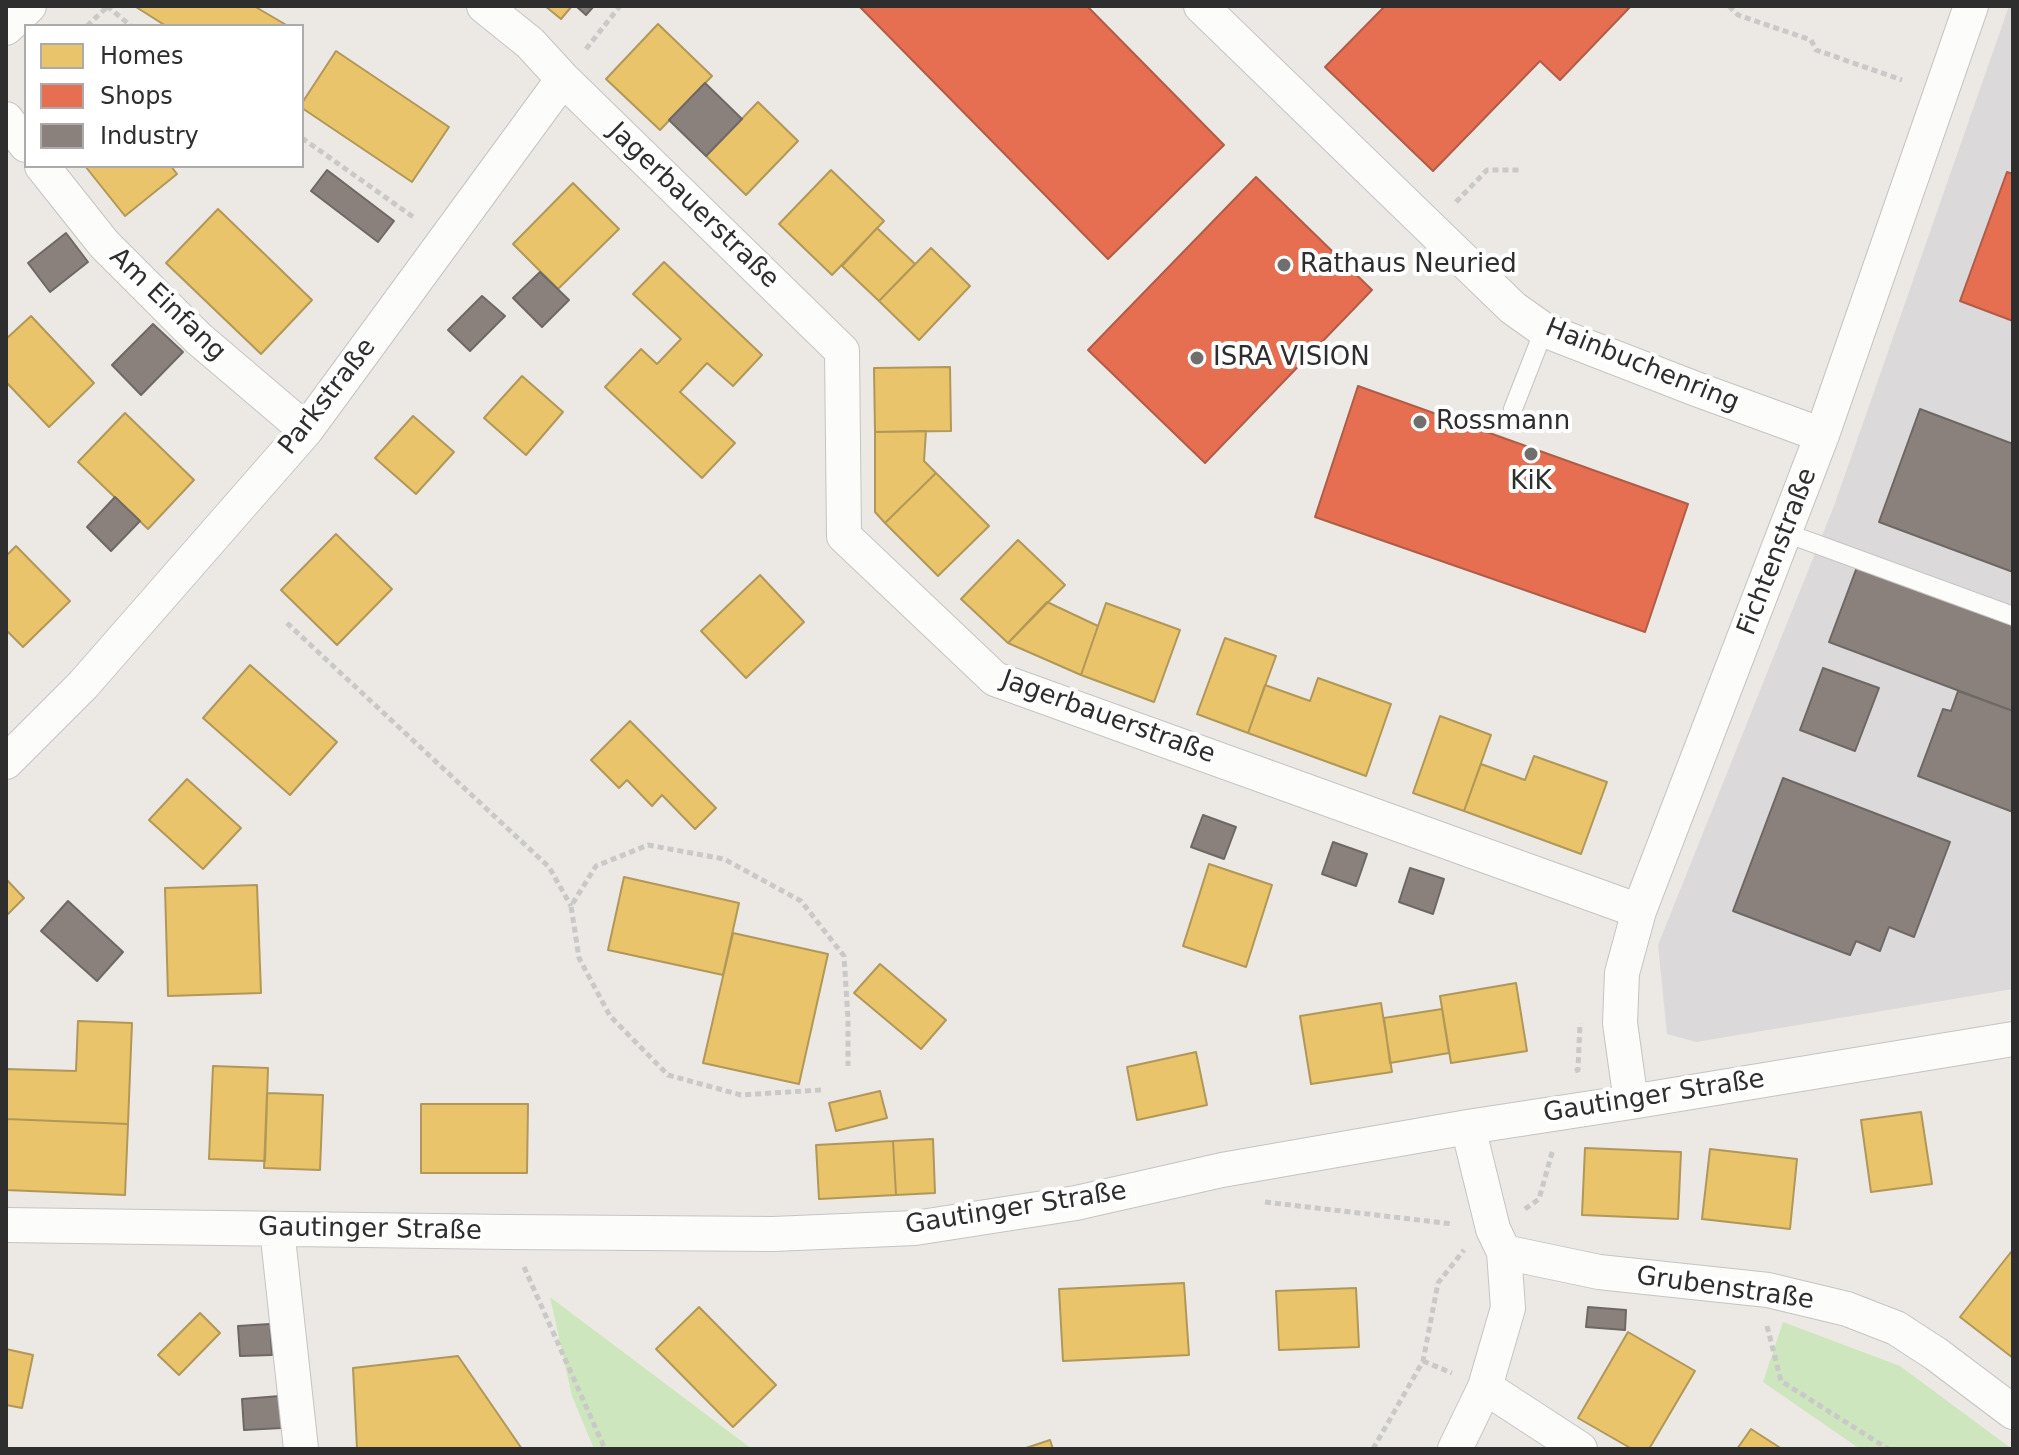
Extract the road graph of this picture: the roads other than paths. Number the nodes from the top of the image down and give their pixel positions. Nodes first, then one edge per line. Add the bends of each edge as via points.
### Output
1 (29, 6) edge
2 (484, 6) edge
3 (1201, 6) edge
4 (1971, 6) edge
5 (6, 28) edge
6 (563, 79) junction
7 (6, 119) edge
8 (24, 142) edge
9 (44, 168) edge
10 (1544, 330) junction
11 (1513, 409) dead end
12 (306, 430) junction
13 (1822, 435) junction
14 (1786, 533) junction
15 (2013, 616) edge
16 (6, 762) edge
17 (1639, 911) junction
18 (2013, 1039) edge
19 (1631, 1102) junction
20 (1468, 1127) junction
21 (6, 1225) edge
22 (277, 1229) junction
23 (1490, 1240) junction
24 (1485, 1387) junction
25 (2013, 1412) edge
26 (301, 1449) edge
27 (1455, 1449) edge
28 (1580, 1449) edge

1 - 5 street
2 - 6 street, Jagerbauerstraße via 530,43
3 - 10 street, Hainbuchenring via 1513,308
4 - 13 street, Fichtenstraße
6 - 12 street, Parkstraße
6 - 17 street, Jagerbauerstraße via 842,351 844,536 995,679
7 - 8 street
9 - 12 street, Am Einfang via 104,244 199,339
10 - 11 lane
10 - 13 street, Hainbuchenring
12 - 16 street, Parkstraße via 83,685
13 - 14 street, Fichtenstraße
14 - 15 lane
14 - 17 street, Fichtenstraße
17 - 19 street, Fichtenstraße via 1622,973 1620,1023
18 - 19 street, Gautinger Straße
19 - 20 street, Gautinger Straße
20 - 22 street, Gautinger Straße via 1222,1170 1076,1203 915,1228 773,1234
20 - 23 street
21 - 22 street, Gautinger Straße
22 - 26 street
23 - 24 street via 1508,1308
23 - 25 street, Grubenstraße via 1599,1272 1768,1290 1847,1309 1896,1328
24 - 27 street
24 - 28 street

